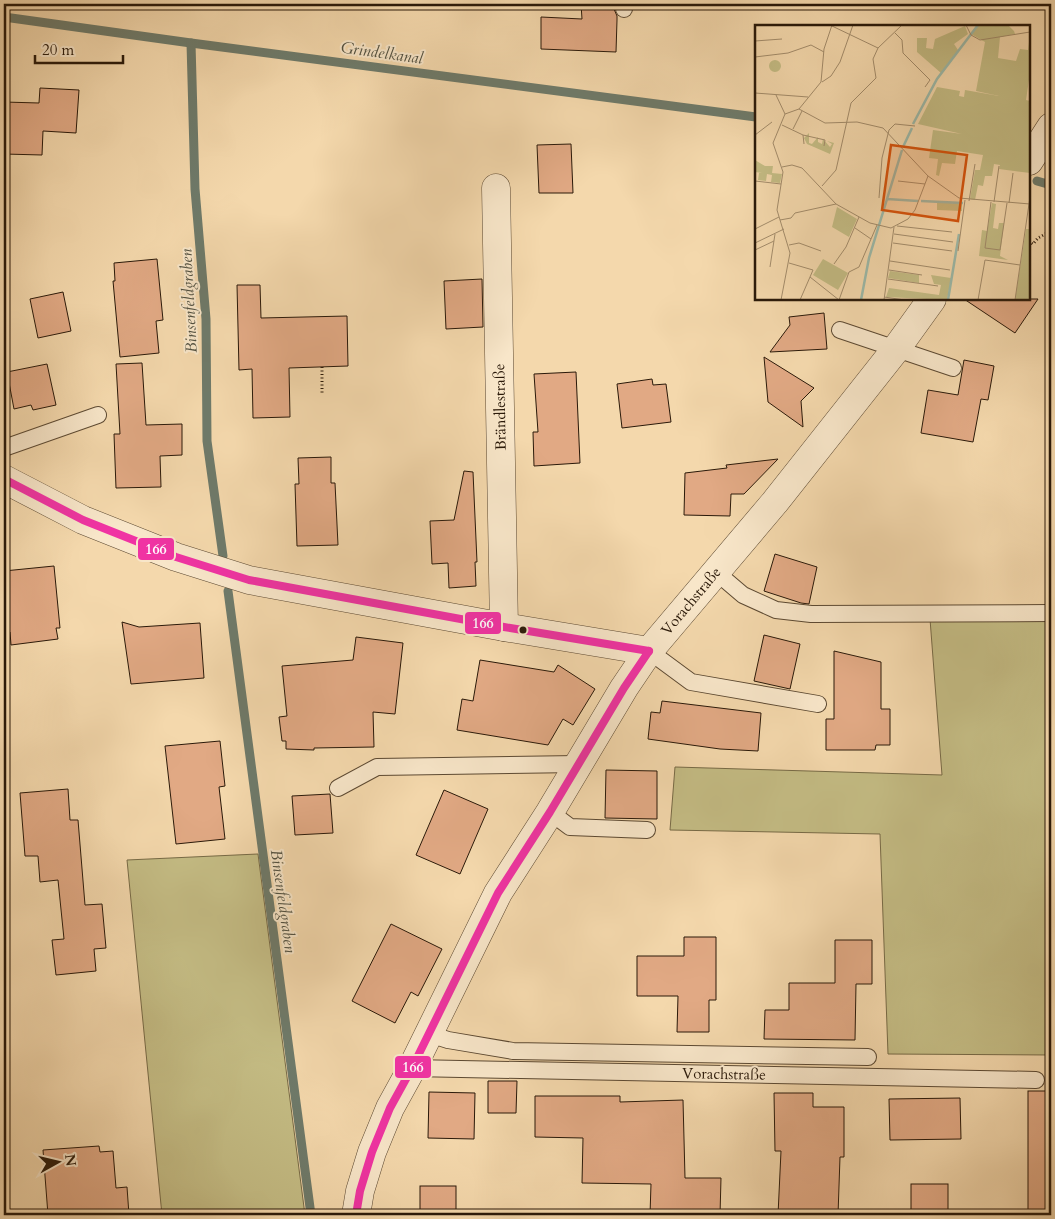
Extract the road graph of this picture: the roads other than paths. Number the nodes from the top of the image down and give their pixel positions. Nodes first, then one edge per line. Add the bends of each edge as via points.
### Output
1 (1051, 127) edge
2 (1030, 159) edge
3 (496, 188) dead end
4 (931, 300) edge
5 (840, 330) dead end
6 (896, 349) junction
7 (953, 368) dead end
8 (98, 415) dead end
9 (4, 448) edge
10 (4, 479) edge
11 (716, 572) junction
12 (1051, 613) edge
13 (504, 626) junction
14 (649, 651) junction
15 (818, 704) dead end
16 (578, 764) junction
17 (338, 788) dead end
18 (550, 812) junction
19 (647, 830) dead end
20 (429, 1034) junction
21 (868, 1057) dead end
22 (412, 1068) junction
23 (1036, 1080) dead end
24 (356, 1215) edge

1 - 2 street
3 - 13 street, Brändlestraße
4 - 6 street, Vorachstraße
5 - 6 lane
6 - 7 lane
6 - 11 street, Vorachstraße
8 - 9 lane
10 - 13 street via 83,520 176,557 249,580
11 - 12 lane via 744,595 776,610 811,614
11 - 14 street, Vorachstraße
13 - 14 street
14 - 15 lane via 691,682
14 - 16 street, Vorachstraße
16 - 17 lane via 377,767
16 - 18 street, Vorachstraße
18 - 19 lane via 570,827
18 - 20 street, Vorachstraße via 498,893
20 - 21 lane, Vorachstraße via 513,1051
20 - 22 street, Vorachstraße
22 - 23 lane, Vorachstraße
22 - 24 street, Vorachstraße via 390,1108 372,1152

